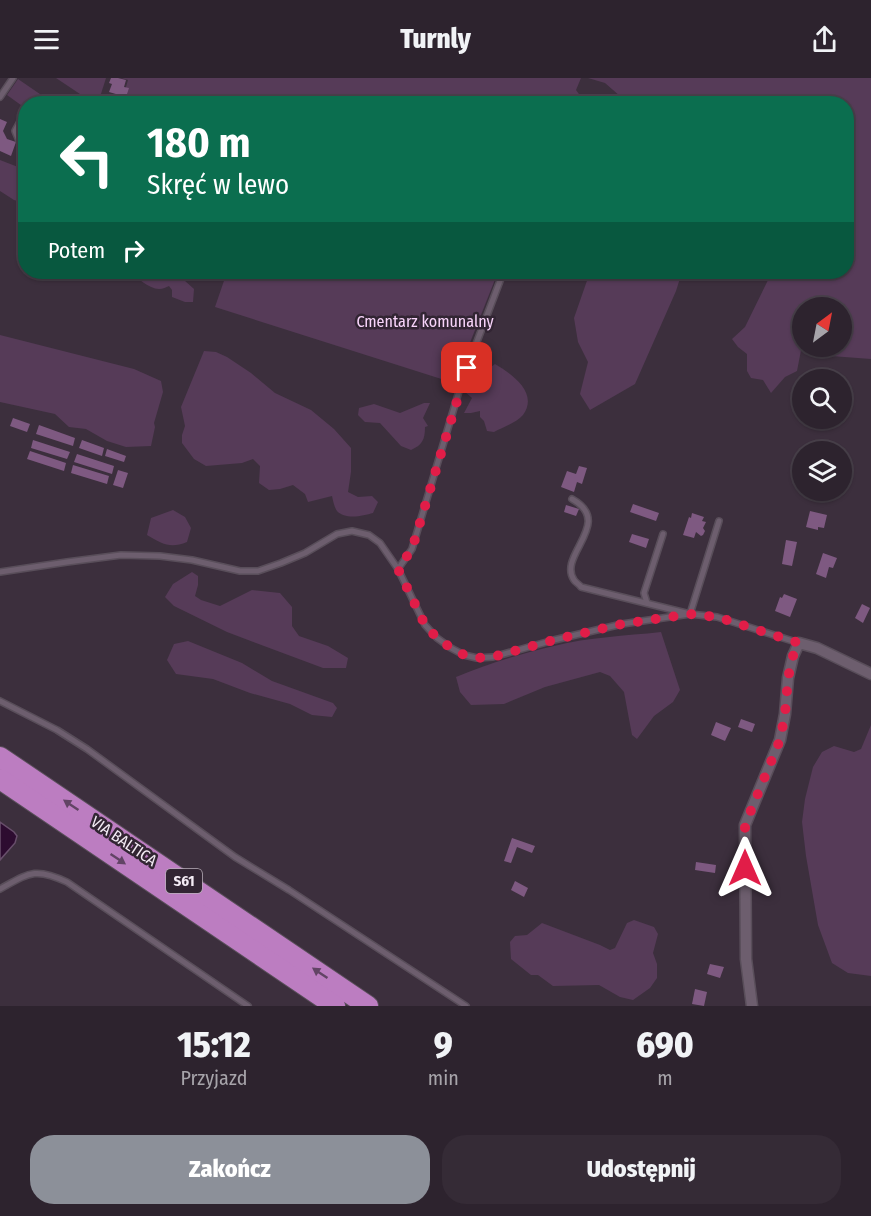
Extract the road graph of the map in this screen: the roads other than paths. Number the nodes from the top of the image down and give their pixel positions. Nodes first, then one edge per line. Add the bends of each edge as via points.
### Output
1 (13, 78) edge
2 (0, 97) edge
3 (501, 279) edge
4 (572, 499) dead end
5 (719, 522) dead end
6 (663, 534) dead end
7 (398, 569) junction
8 (0, 573) edge
9 (648, 603) junction
10 (690, 614) junction
11 (799, 643) junction
12 (871, 674) edge
13 (0, 701) edge
14 (0, 757) edge
15 (0, 779) edge
16 (0, 889) edge
17 (248, 1006) edge
18 (335, 1006) edge
19 (368, 1006) edge
20 (466, 1006) edge
21 (752, 1006) edge

1 - 2 lane
3 - 7 lane via 462,381 412,549
4 - 9 lane via 586,510 588,523 571,564 574,580 581,587
5 - 10 lane
6 - 9 lane via 644,593
7 - 8 lane via 380,543 369,535 352,531 337,534 305,553 258,571 160,556 121,555
7 - 10 lane via 425,625 451,648 477,658 622,624
9 - 10 lane
10 - 11 lane via 717,617
11 - 12 street
11 - 21 street via 788,678 780,740 767,760 745,825 746,959
13 - 20 lane via 87,749 235,857
19 -> 14 highway, VIA BALTICA / S61
15 -> 18 highway, VIA BALTICA / S61
16 - 17 lane via 38,872 67,882

